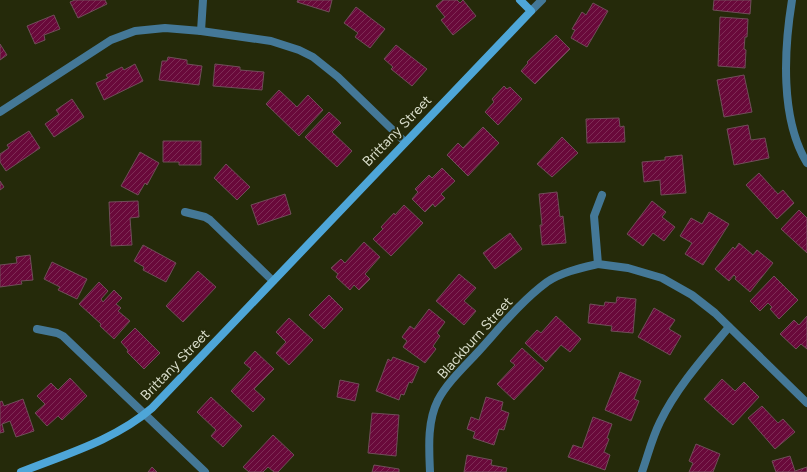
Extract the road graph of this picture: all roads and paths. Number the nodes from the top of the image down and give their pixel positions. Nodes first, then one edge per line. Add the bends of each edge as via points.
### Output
1 (203, 0) edge
2 (520, 0) edge
3 (542, 0) edge
4 (792, 0) edge
5 (531, 11) junction
6 (201, 31) junction
7 (0, 112) edge
8 (405, 142) junction
9 (807, 163) edge
10 (602, 195) dead end
11 (184, 212) dead end
12 (598, 264) junction
13 (273, 281) junction
14 (729, 327) junction
15 (37, 329) dead end
16 (807, 402) edge
17 (145, 414) junction
18 (21, 472) edge
19 (205, 472) edge
20 (430, 472) edge
21 (642, 472) edge

1 - 6 street
2 - 5 street
3 - 5 street, Brittany Street
4 - 9 street via 786,56 788,89 795,136
5 - 8 street, Brittany Street
6 - 7 street via 151,28 122,35 100,46
6 - 8 street via 271,41 313,57 338,77
8 - 13 street, Brittany Street
10 - 12 street via 594,216
11 - 13 street via 210,220
12 - 14 street, Blackburn Street via 628,268 662,278 692,295
12 - 20 street, Blackburn Street via 571,271 548,282 527,299 451,381 438,401 432,422 428,446
13 - 17 street, Brittany Street
14 - 16 street, Blackburn Street
14 - 21 street via 698,363 667,409 654,435
15 - 17 street, Brittany Street via 63,336
17 - 18 street, Brittany Street via 112,435
17 - 19 street

